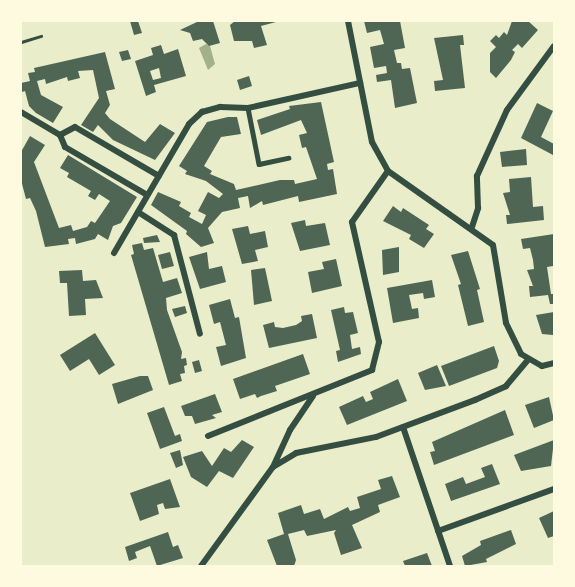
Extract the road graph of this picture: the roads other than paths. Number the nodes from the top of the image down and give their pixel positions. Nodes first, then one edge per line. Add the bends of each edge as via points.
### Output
1 (348, 21) edge
2 (554, 46) edge
3 (360, 83) junction
4 (248, 108) junction
5 (21, 112) edge
6 (60, 135) junction
7 (288, 158) dead end
8 (388, 171) junction
9 (159, 176) junction
10 (147, 195) junction
11 (138, 212) junction
12 (471, 227) junction
13 (114, 253) dead end
14 (200, 334) dead end
15 (527, 361) junction
16 (554, 363) edge
17 (313, 395) junction
18 (403, 427) junction
19 (208, 436) dead end
20 (273, 467) junction
21 (554, 489) edge
22 (438, 531) junction
23 (201, 566) edge
24 (450, 566) edge

1 - 3 street
2 - 12 street via 507,110 477,176 478,208
3 - 4 street
3 - 8 street via 372,142
4 - 7 lane via 260,164
4 - 9 street via 220,107 202,112 189,124
5 - 6 street
6 - 9 street via 75,127
6 - 10 street via 65,147
8 - 12 street
8 - 17 street via 352,222 379,342 372,370
9 - 10 street
10 - 11 street
11 - 13 street
11 - 14 street via 174,235
12 - 15 street via 493,245 506,323
15 - 16 street via 542,366
15 - 18 street via 506,386
17 - 19 street
17 - 20 street via 290,430
18 - 20 street via 376,437 296,453
18 - 22 street
20 - 23 street
21 - 22 street
22 - 24 street

